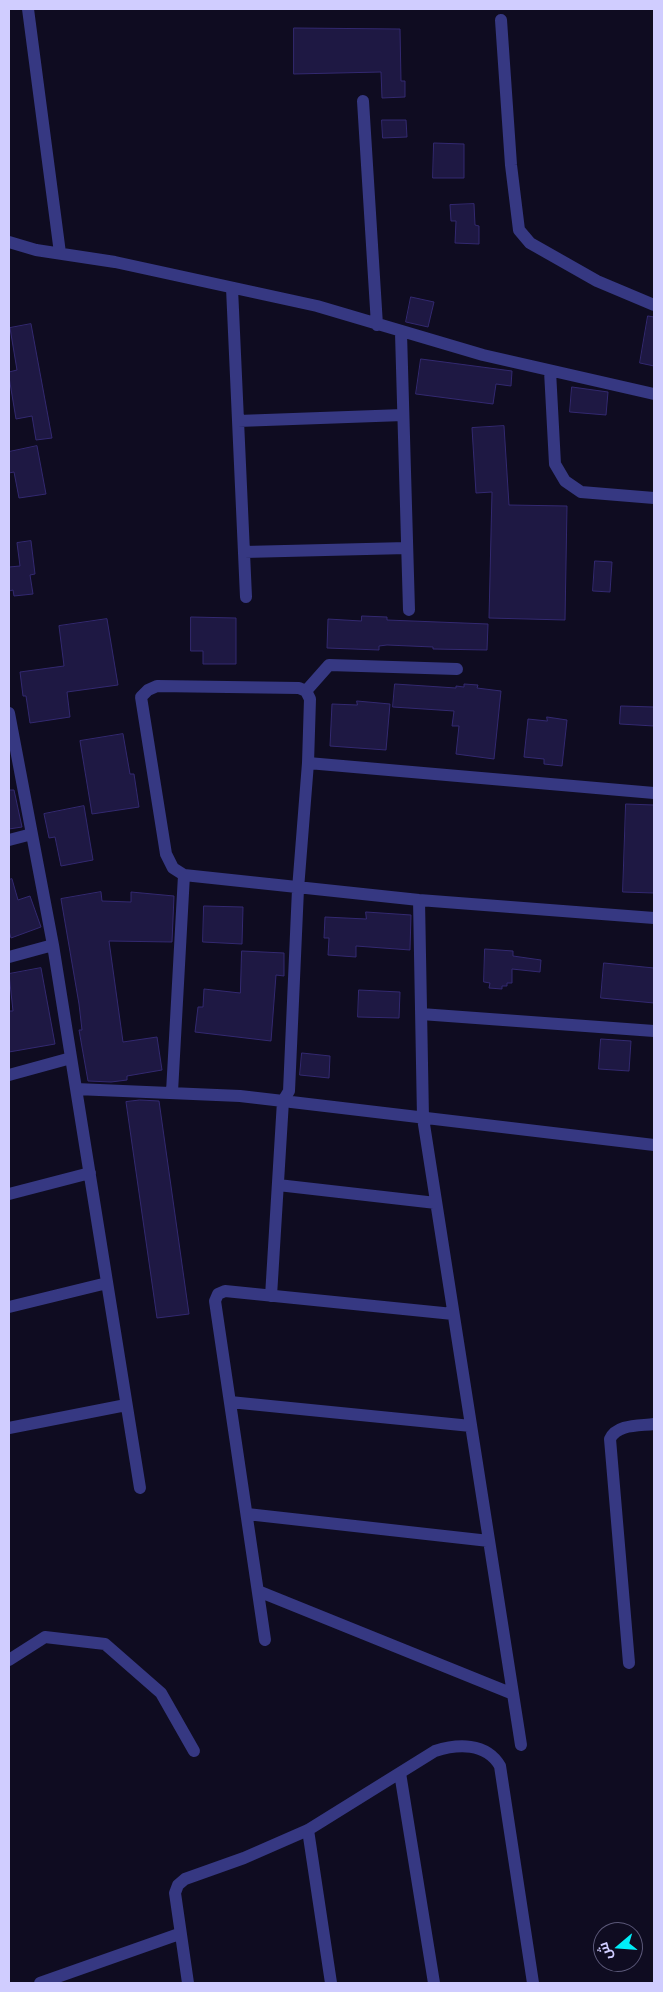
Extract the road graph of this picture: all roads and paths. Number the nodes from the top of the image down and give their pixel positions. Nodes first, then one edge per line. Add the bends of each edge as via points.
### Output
1 (28, 9) edge
2 (501, 20) dead end
3 (363, 101) dead end
4 (9, 242) edge
5 (60, 253) junction
6 (232, 288) junction
7 (654, 305) edge
8 (377, 325) junction
9 (401, 332) junction
10 (550, 371) junction
11 (654, 394) edge
12 (403, 415) junction
13 (238, 421) junction
14 (654, 498) edge
15 (407, 548) junction
16 (244, 552) junction
17 (246, 597) dead end
18 (409, 610) dead end
19 (457, 669) dead end
20 (306, 691) junction
21 (9, 713) edge
22 (308, 763) junction
23 (654, 792) edge
24 (32, 834) junction
25 (9, 840) edge
26 (184, 874) junction
27 (298, 889) junction
28 (419, 900) junction
29 (654, 918) edge
30 (53, 946) junction
31 (9, 957) edge
32 (421, 1014) junction
33 (654, 1031) edge
34 (71, 1058) junction
35 (9, 1075) edge
36 (76, 1089) junction
37 (172, 1092) junction
38 (283, 1101) junction
39 (423, 1118) junction
40 (654, 1145) edge
41 (90, 1173) junction
42 (278, 1185) junction
43 (9, 1194) edge
44 (436, 1203) junction
45 (107, 1283) junction
46 (271, 1296) junction
47 (9, 1307) edge
48 (453, 1314) junction
49 (230, 1402) junction
50 (126, 1405) junction
51 (654, 1424) edge
52 (471, 1426) junction
53 (9, 1428) edge
54 (140, 1488) dead end
55 (246, 1514) junction
56 (489, 1541) junction
57 (258, 1591) junction
58 (265, 1640) dead end
59 (9, 1660) edge
60 (629, 1664) dead end
61 (513, 1694) junction
62 (521, 1745) dead end
63 (194, 1751) dead end
64 (400, 1773) junction
65 (308, 1830) junction
66 (180, 1934) junction
67 (40, 1983) edge
68 (188, 1983) edge
69 (331, 1983) edge
70 (434, 1983) edge
71 (532, 1983) edge

1 - 5 street
2 - 7 street via 510,165 519,230 530,243 597,281
3 - 8 street
4 - 5 street
5 - 6 street
6 - 8 street via 317,306
6 - 13 street
8 - 9 street
9 - 10 street
9 - 12 street
10 - 11 street
10 - 14 street via 555,464 565,481 581,492
12 - 13 street
12 - 15 street
13 - 16 street
15 - 16 street
15 - 18 street
16 - 17 street
19 - 20 street via 329,665
20 - 22 street via 310,699
20 - 26 street via 299,688 157,686 140,698 166,854 173,868
21 - 24 street
22 - 23 street
22 - 27 street
24 - 25 street
24 - 30 street
26 - 27 street
26 - 37 street
27 - 28 street
27 - 38 street via 288,1091
28 - 29 street
28 - 32 street
30 - 31 street
30 - 34 street
32 - 33 street
32 - 39 street
34 - 35 street
34 - 36 street
36 - 37 street
36 - 41 street
37 - 38 street
38 - 39 street
38 - 42 street
39 - 40 street
39 - 44 street
41 - 43 street
41 - 45 street
42 - 44 street
42 - 46 street
44 - 48 street
45 - 47 street
45 - 50 street
46 - 48 street
46 - 49 street via 226,1291 216,1297
48 - 52 street
49 - 52 street
49 - 55 street
50 - 53 street
50 - 54 street
51 - 60 street via 621,1428 610,1439
52 - 56 street
55 - 56 street
55 - 57 street
56 - 61 street
57 - 58 street
57 - 61 street
59 - 63 street via 45,1637 105,1644 160,1693
61 - 62 street
64 - 65 street
64 - 70 street
64 - 71 street via 453,1745 463,1745 495,1758 500,1766
65 - 66 street via 185,1879 175,1893
65 - 69 street
66 - 67 street
66 - 68 street

